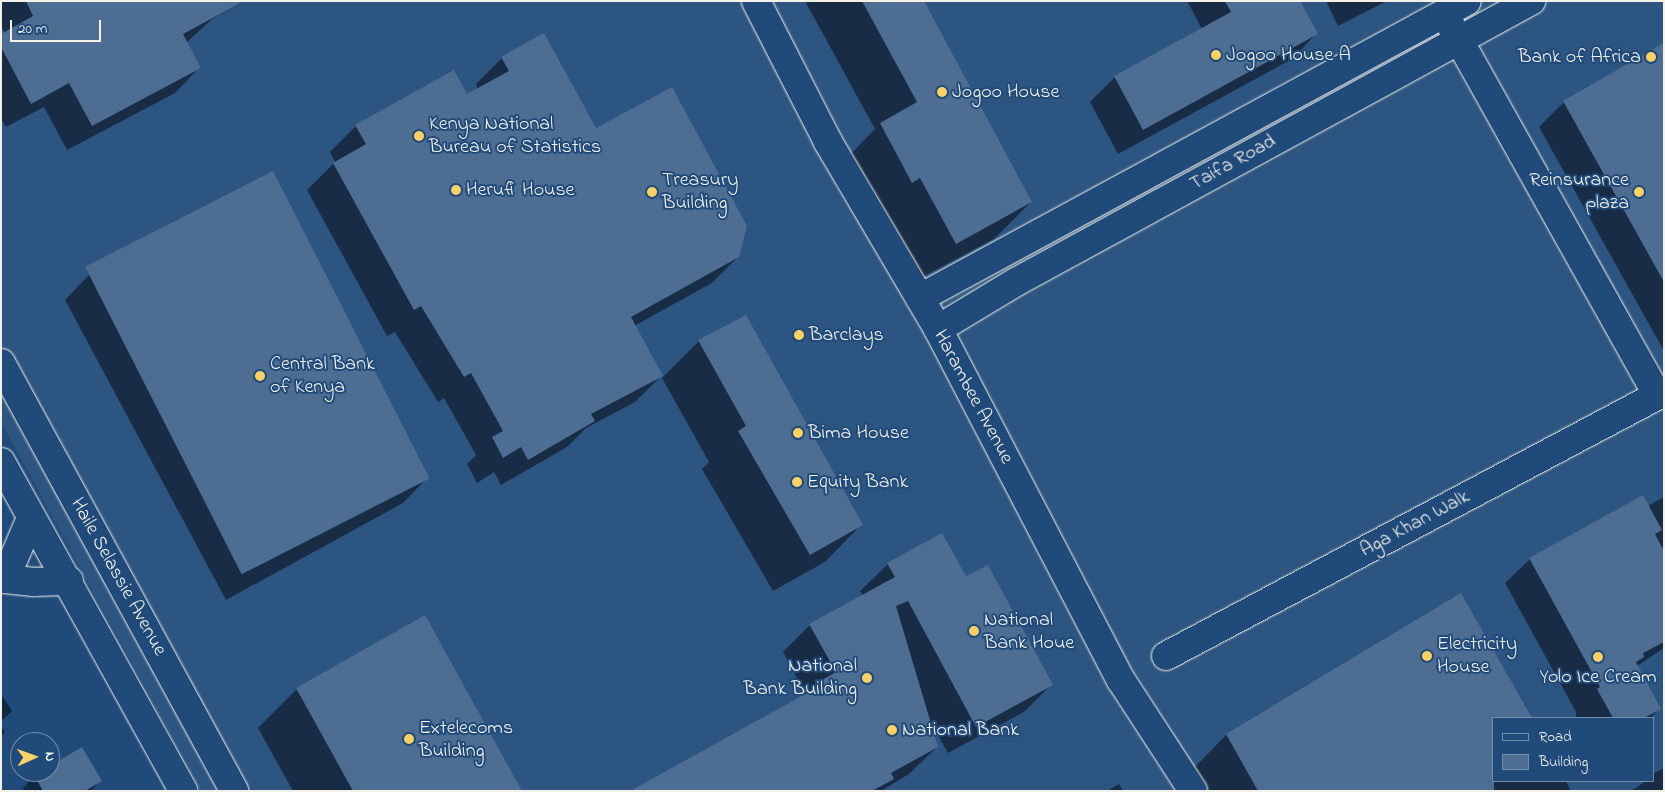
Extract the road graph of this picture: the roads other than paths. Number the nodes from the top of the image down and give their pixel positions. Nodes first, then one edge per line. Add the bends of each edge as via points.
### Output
1 (756, 1) edge
2 (1530, 1) edge
3 (1455, 8) edge
4 (1459, 39) junction
5 (920, 298) junction
6 (938, 330) junction
7 (1, 363) edge
8 (1660, 394) edge
9 (1, 462) edge
10 (31, 518) junction
11 (3, 580) edge
12 (69, 581) junction
13 (1166, 656) dead end
14 (183, 791) edge
15 (234, 791) edge
16 (1193, 791) edge

1 - 5 street, Harambee Avenue via 828,142
2 - 4 street, Taifa Road
3 - 4 street
3 - 5 street, Taifa Road
4 - 6 street, Taifa Road via 1016,282
4 - 8 street
5 - 6 street, Harambee Avenue
6 - 16 street, Harambee Avenue via 1121,680
7 - 15 street, Haile Selassie Avenue
8 - 13 street, Aga Khan Walk
9 - 10 street
10 - 11 street
10 - 12 street
11 - 12 street
12 - 14 street

